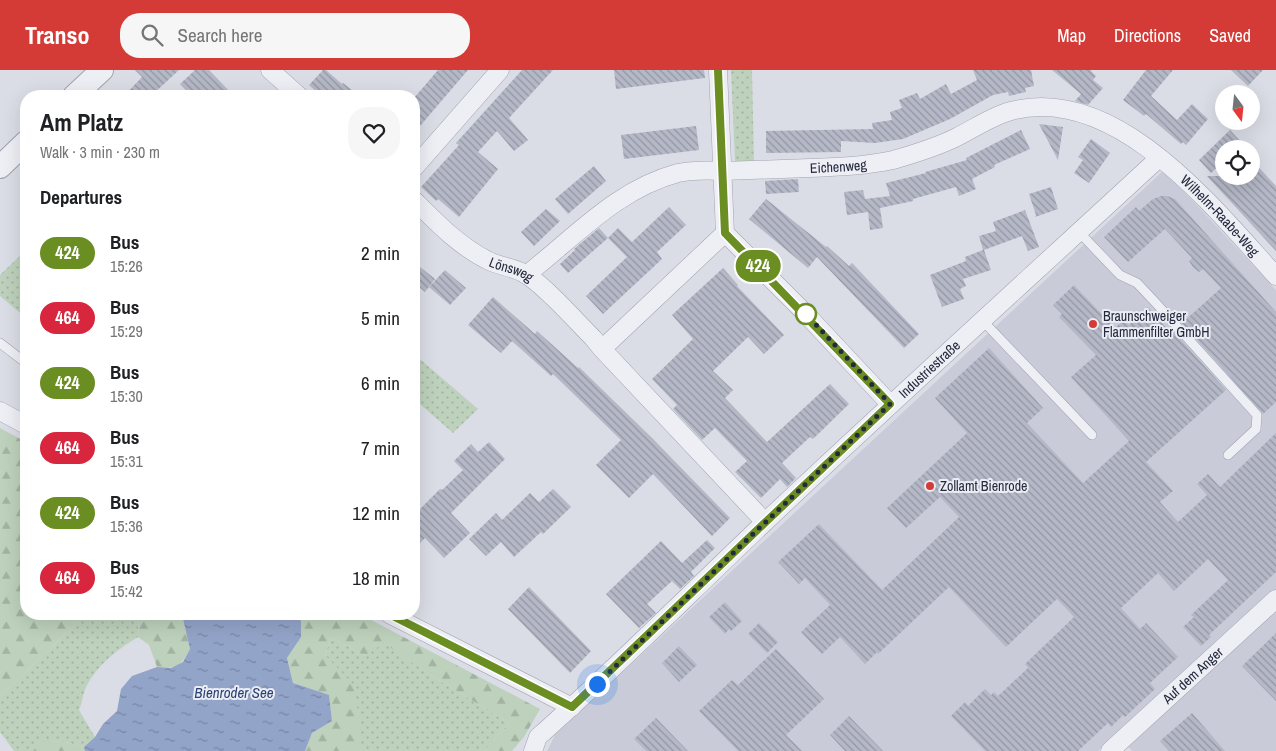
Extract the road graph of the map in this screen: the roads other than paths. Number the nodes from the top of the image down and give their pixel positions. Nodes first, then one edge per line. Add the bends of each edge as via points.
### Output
1 (102, 70) edge
2 (270, 70) edge
3 (500, 70) edge
4 (718, 70) edge
5 (80, 90) edge
6 (292, 90) edge
7 (20, 148) edge
8 (1159, 158) junction
9 (420, 161) edge
10 (0, 167) edge
11 (723, 171) junction
12 (420, 206) edge
13 (1079, 232) junction
14 (725, 233) junction
15 (526, 275) junction
16 (1276, 276) edge
17 (982, 320) junction
18 (0, 343) edge
19 (602, 349) junction
20 (20, 358) edge
21 (890, 404) junction
22 (0, 411) edge
23 (20, 422) edge
24 (1092, 435) dead end
25 (1228, 455) dead end
26 (765, 522) junction
27 (1276, 599) edge
28 (401, 620) edge
29 (572, 707) junction
30 (533, 751) edge
31 (1110, 751) edge

1 - 5 street
2 - 6 street
3 - 9 street
4 - 11 street
7 - 10 street
8 - 11 street, Eichenweg via 1119,129 1096,118 1070,109 1033,106 994,117 910,155 870,164
8 - 13 street, Industriestraße
8 - 16 street, Wilhelm-Raabe-Weg via 1194,187
11 - 14 street
11 - 15 street, Eichenweg via 678,173 629,194
12 - 15 street, Lönsweg via 444,229 488,261
13 - 17 street, Industriestraße
13 - 25 lane via 1120,275 1137,283 1257,415 1256,429
14 - 19 street
14 - 21 street
15 - 19 street, Lönsweg
17 - 21 street, Industriestraße
17 - 24 lane
18 - 20 lane
19 - 26 street, Lönsweg
21 - 26 street, Industriestraße
22 - 23 street
26 - 29 street, Industriestraße
27 - 31 street, Auf dem Anger
28 - 29 street
29 - 30 street via 538,737

